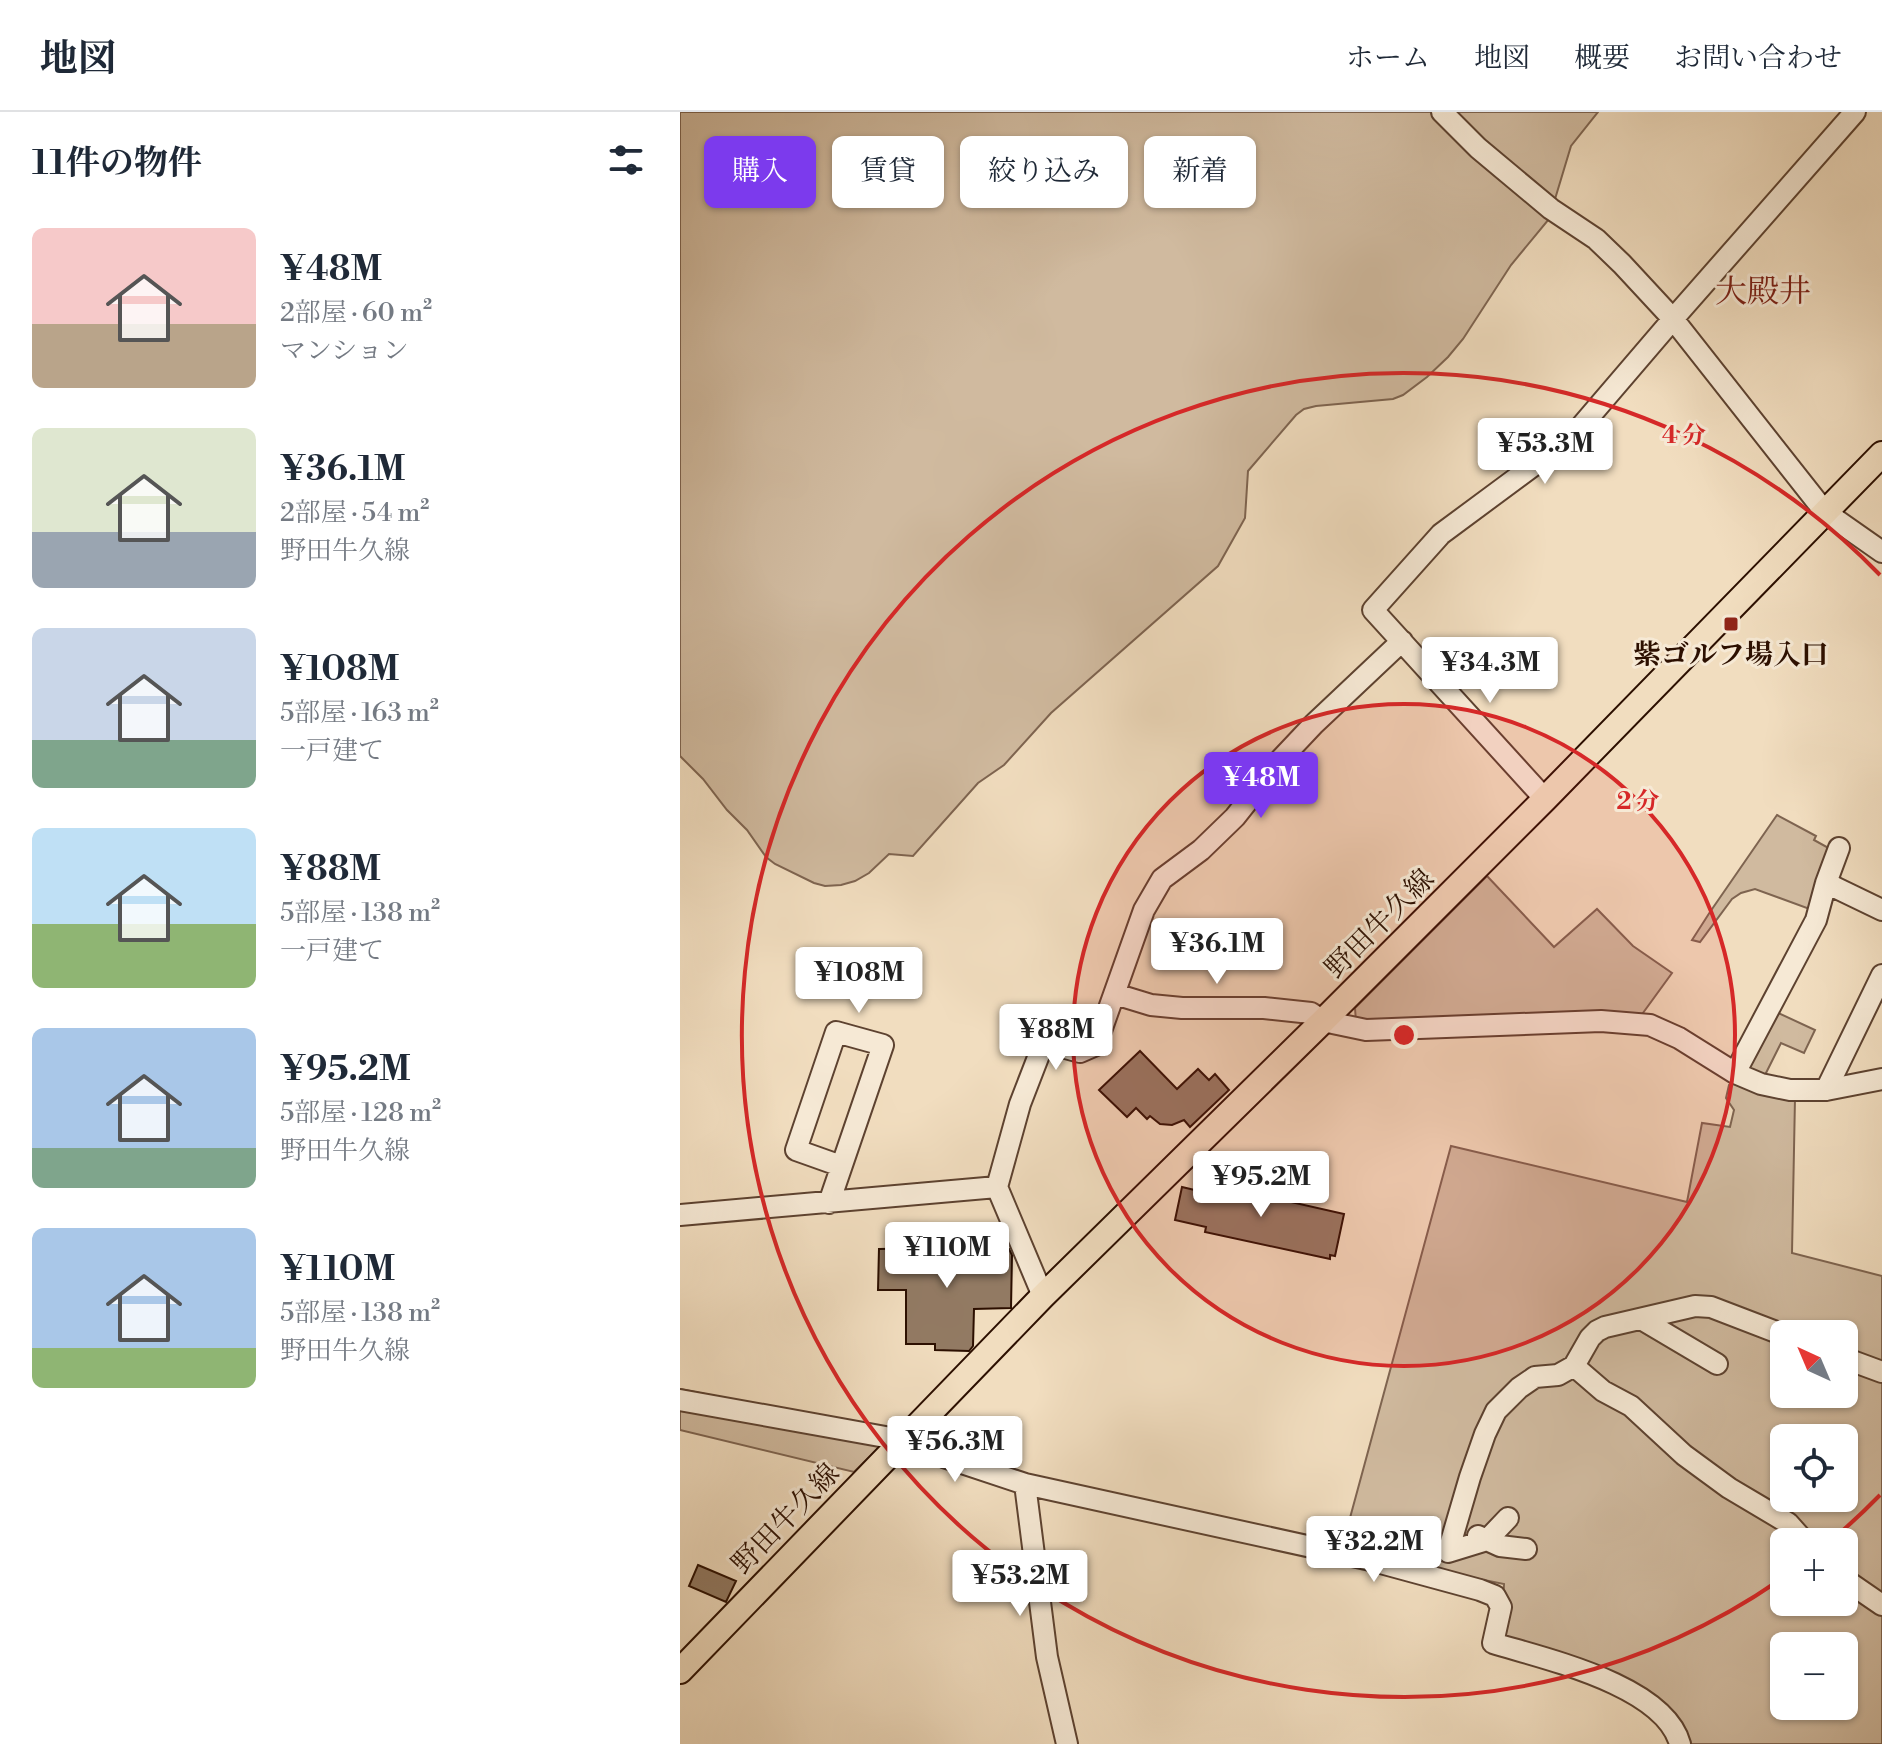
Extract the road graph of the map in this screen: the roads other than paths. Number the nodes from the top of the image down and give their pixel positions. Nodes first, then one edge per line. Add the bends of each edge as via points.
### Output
1 (1442, 112) edge
2 (1855, 112) edge
3 (1673, 319) junction
4 (1882, 454) edge
5 (1825, 512) junction
6 (1882, 552) edge
7 (1402, 641) junction
8 (1545, 799) junction
9 (1839, 848) dead end
10 (1826, 883) junction
11 (1882, 910) edge
12 (1882, 975) edge
13 (1115, 994) junction
14 (1323, 1021) junction
15 (1735, 1073) junction
16 (1882, 1079) edge
17 (1826, 1090) junction
18 (841, 1166) junction
19 (997, 1187) junction
20 (829, 1203) junction
21 (680, 1215) edge
22 (1043, 1296) junction
23 (1641, 1319) junction
24 (1770, 1330) edge
25 (1858, 1363) edge
26 (1717, 1364) dead end
27 (1574, 1366) junction
28 (1882, 1372) edge
29 (680, 1400) edge
30 (902, 1440) junction
31 (1025, 1484) junction
32 (1508, 1518) dead end
33 (1792, 1528) edge
34 (1487, 1540) junction
35 (1526, 1549) dead end
36 (1858, 1589) edge
37 (1882, 1605) edge
38 (680, 1671) edge
39 (1067, 1744) edge
40 (1680, 1744) edge

1 - 3 street via 1551,209 1596,239
2 - 3 street
3 - 5 street
3 - 7 street via 1572,437 1441,534 1373,610
4 - 5 main road, 野田牛久線
5 - 6 street
5 - 8 main road, 野田牛久線
7 - 8 street
7 - 13 street via 1314,724 1235,817 1162,879 1144,910
8 - 14 main road, 野田牛久線
9 - 10 street
10 - 11 street
10 - 15 street via 1816,920
12 - 17 street
13 - 14 street via 1151,1005 1311,1013
13 - 19 street via 1096,1045 1080,1052 1044,1042
14 - 15 street via 1366,1030 1601,1021 1650,1025
14 - 22 main road, 野田牛久線
15 - 17 street via 1790,1090
16 - 17 street
18 - 18 street via 883,1045 836,1032 796,1150
18 - 20 street
19 - 20 street
19 - 22 street
20 - 21 street
22 - 30 main road, 野田牛久線
23 - 24 street via 1711,1307
23 - 26 street
23 - 27 street via 1597,1331
25 - 28 street
27 - 33 street via 1631,1406 1684,1455
27 - 34 street via 1558,1375 1535,1377 1496,1411 1448,1552
29 - 30 street
30 - 31 street
30 - 38 main road, 野田牛久線
31 - 39 street via 1047,1657
31 - 40 street via 1366,1559 1480,1590 1495,1596 1501,1607 1493,1643 1615,1683 1663,1717
32 - 34 street
34 - 35 street
36 - 37 street

